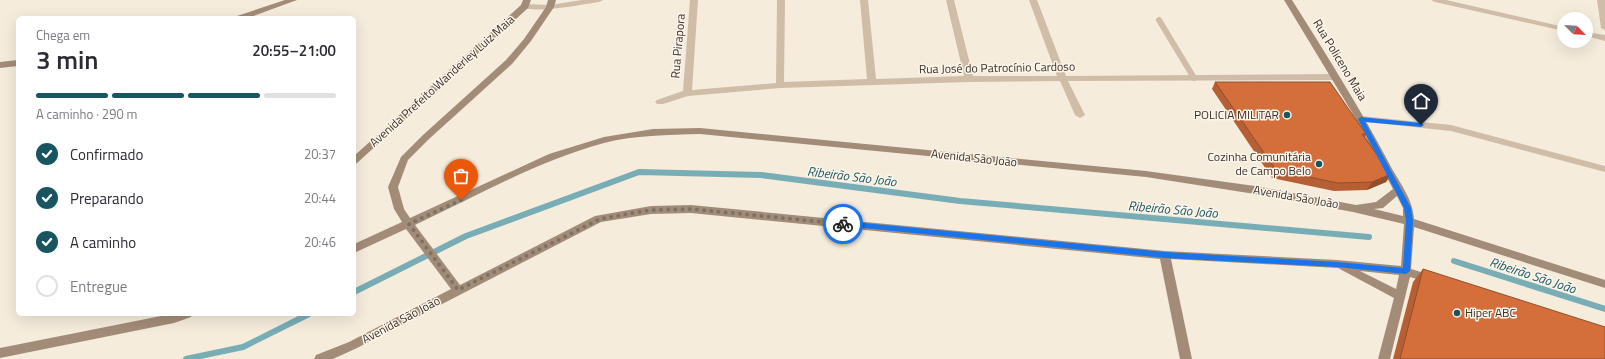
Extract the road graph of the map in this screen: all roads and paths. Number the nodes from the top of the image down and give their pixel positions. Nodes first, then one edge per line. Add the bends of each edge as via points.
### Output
1 (293, 0) edge
2 (599, 0) edge
3 (694, 0) edge
4 (780, 0) edge
5 (864, 0) edge
6 (950, 0) edge
7 (1033, 0) edge
8 (1288, 0) edge
9 (1436, 0) edge
10 (1601, 0) edge
11 (526, 3) edge
12 (551, 3) edge
13 (246, 16) edge
14 (1159, 20) dead end
15 (1557, 27) edge
16 (1605, 28) edge
17 (1593, 35) edge
18 (1605, 38) edge
19 (16, 63) edge
20 (0, 66) edge
21 (1335, 77) junction
22 (1194, 78) junction
23 (969, 79) junction
24 (1063, 79) junction
25 (872, 82) junction
26 (780, 85) junction
27 (687, 93) junction
28 (660, 102) dead end
29 (1080, 115) dead end
30 (1361, 119) junction
31 (356, 159) edge
32 (1605, 169) edge
33 (1399, 189) junction
34 (1353, 208) junction
35 (1409, 221) junction
36 (409, 224) junction
37 (356, 248) edge
38 (1165, 255) junction
39 (1337, 264) junction
40 (1406, 271) junction
41 (1443, 283) edge
42 (1605, 284) edge
43 (458, 290) junction
44 (1400, 296) junction
45 (176, 316) edge
46 (0, 353) edge
47 (320, 359) edge
48 (1186, 359) edge
49 (1384, 359) edge

1 - 13 main road
2 - 12 street
3 - 27 street, Rua Pirapora
4 - 26 street
5 - 25 street
6 - 23 street
7 - 24 street
8 - 21 main road, Rua Policeno Maia
9 - 15 street
10 - 16 street
11 - 12 street
11 - 31 main road, Avenida Prefeito Wanderley Luiz Maia
12 - 36 main road, Avenida Prefeito Wanderley Luiz Maia via 527,41 509,62 404,159 393,187 399,209
14 - 22 lane
17 - 18 street
19 - 20 main road
21 - 22 street, Rua José do Patrocínio Cardoso
21 - 30 main road, Rua Policeno Maia
22 - 24 street, Rua José do Patrocínio Cardoso
23 - 24 street, Rua José do Patrocínio Cardoso
23 - 25 street, Rua José do Patrocínio Cardoso
24 - 29 street
25 - 26 street, Rua José do Patrocínio Cardoso
26 - 27 street, Rua José do Patrocínio Cardoso
27 - 28 street, Rua José do Patrocínio Cardoso
30 - 32 street via 1451,128
30 - 33 main road, Rua Policeno Maia
33 - 34 main road via 1379,205
33 - 35 main road, Rua Policeno Maia via 1408,208
34 - 35 main road, Avenida São João
34 - 36 main road, Avenida São João via 1256,190 1146,174 700,131 653,132 604,140 552,156
35 - 40 main road, Rua Policeno Maia
35 - 42 main road, Avenida São João
36 - 37 main road, Avenida São João
36 - 43 main road, Avenida Prefeito Wanderley Luiz Maia
38 - 39 main road, Avenida São João
38 - 43 main road, Avenida São João via 691,209 651,210 600,219
38 - 48 main road
39 - 40 main road, Avenida São João
39 - 44 main road
40 - 41 main road, Avenida São João
40 - 44 main road, Rua Policeno Maia
43 - 47 main road, Avenida São João via 353,345
44 - 49 main road, Rua Policeno Maia
45 - 46 main road

